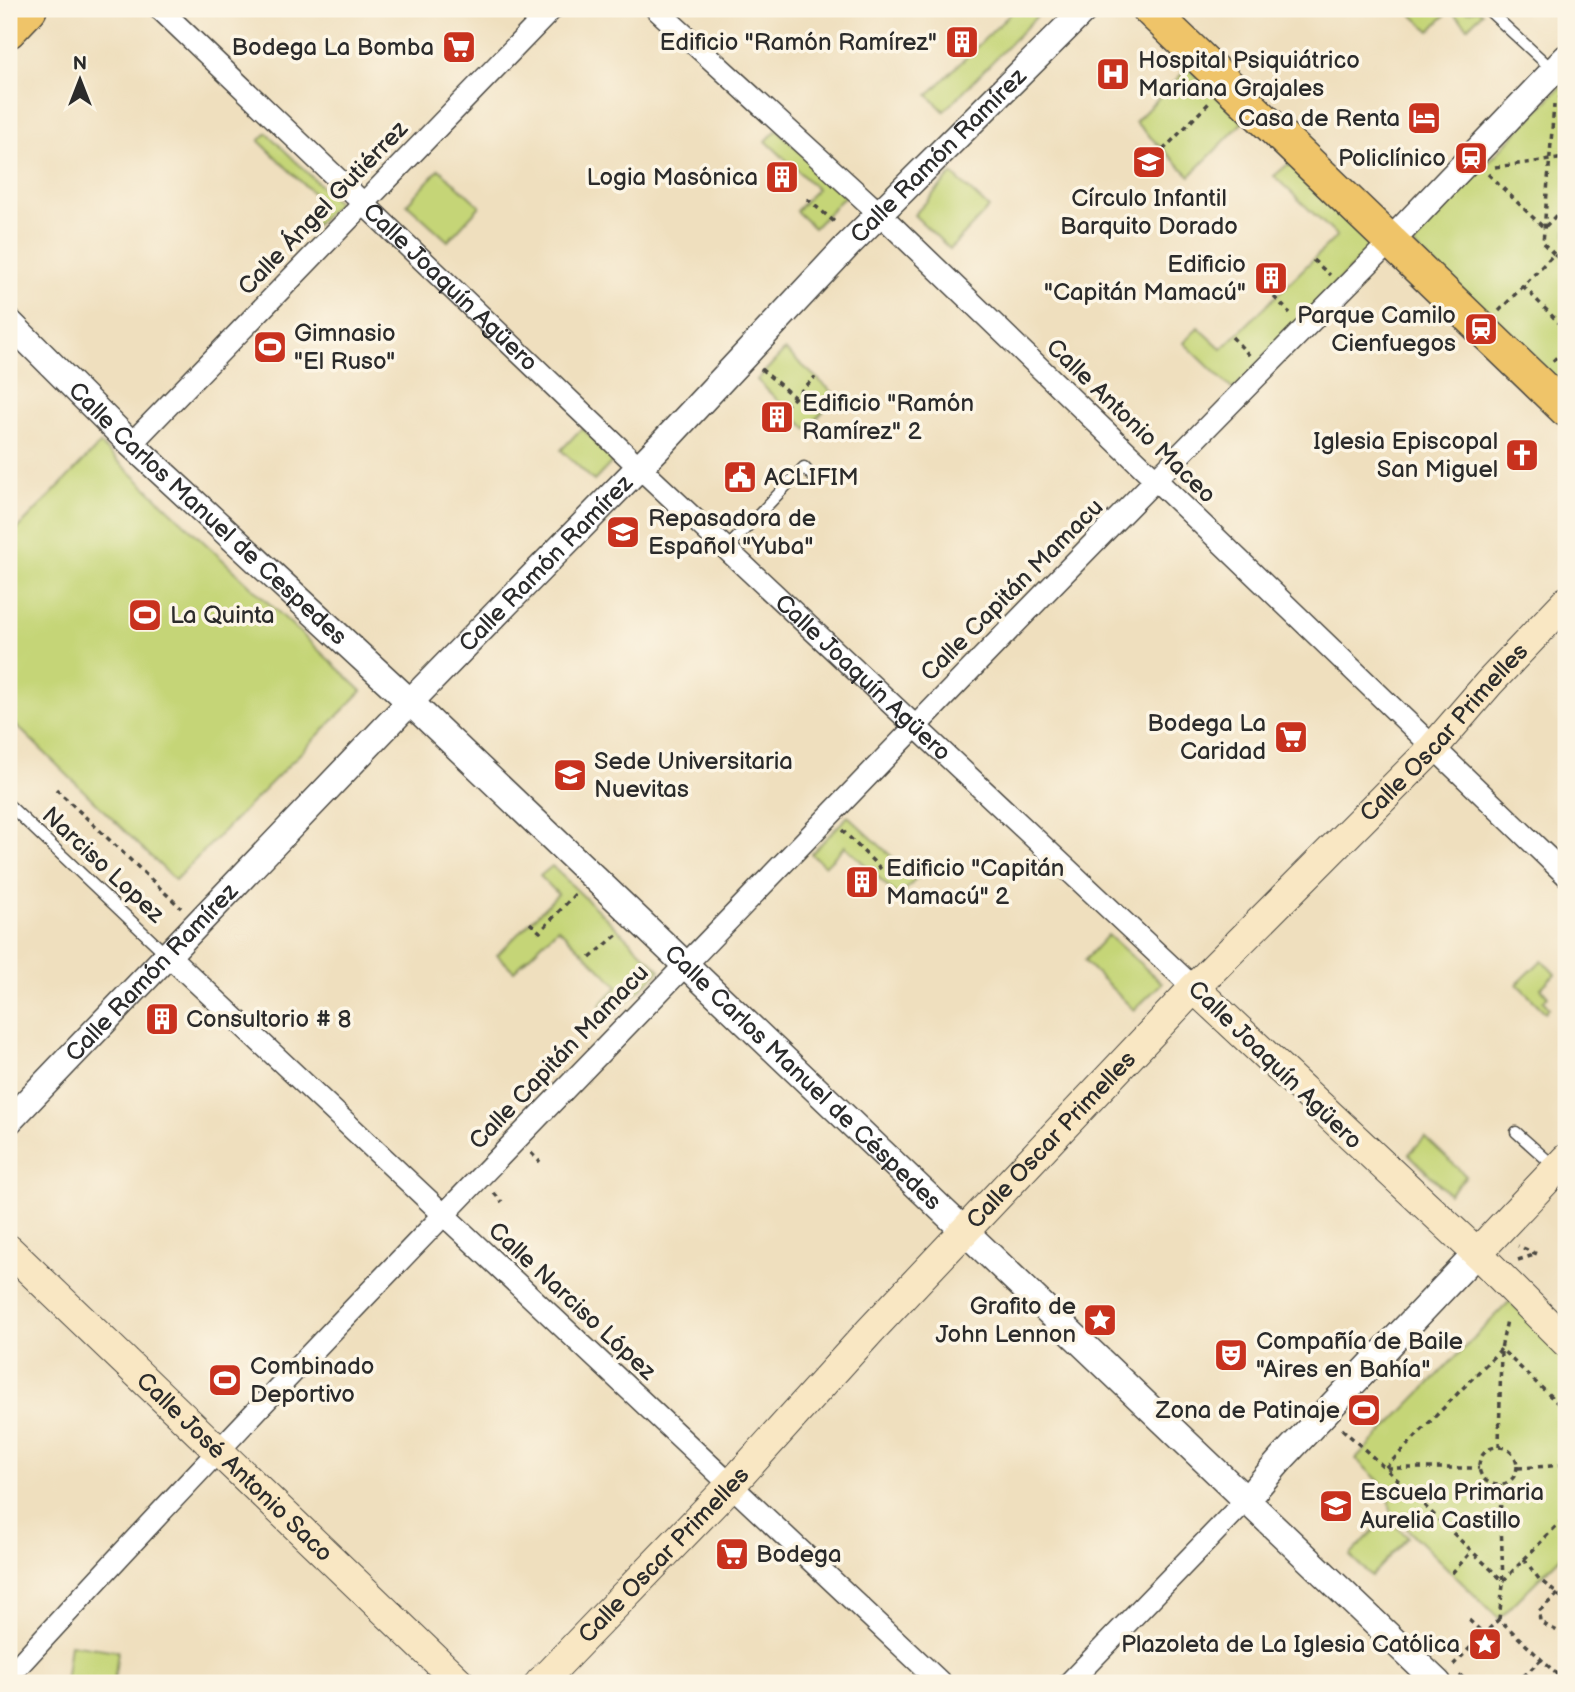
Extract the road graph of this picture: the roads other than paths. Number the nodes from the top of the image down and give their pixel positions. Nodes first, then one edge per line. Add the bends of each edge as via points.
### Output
1 (30, 9) edge
2 (160, 9) edge
3 (552, 9) edge
4 (656, 9) edge
5 (1085, 9) edge
6 (1149, 9) edge
7 (1487, 9) edge
8 (9, 31) edge
9 (1560, 72) edge
10 (364, 204) junction
11 (879, 213) junction
12 (1390, 242) junction
13 (9, 321) edge
14 (1566, 410) edge
15 (131, 444) junction
16 (639, 467) junction
17 (813, 477) dead end
18 (1156, 481) junction
19 (726, 549) junction
20 (1566, 602) edge
21 (410, 702) junction
22 (914, 727) junction
23 (1432, 749) junction
24 (9, 805) edge
25 (1566, 876) edge
26 (169, 956) junction
27 (685, 965) junction
28 (1194, 988) junction
29 (9, 1121) edge
30 (1516, 1132) dead end
31 (1562, 1164) edge
32 (443, 1216) junction
33 (964, 1231) junction
34 (9, 1250) edge
35 (1477, 1253) junction
36 (1566, 1342) edge
37 (218, 1452) junction
38 (730, 1486) junction
39 (1246, 1500) junction
40 (9, 1676) edge
41 (460, 1683) edge
42 (540, 1683) edge
43 (941, 1683) edge
44 (1069, 1683) edge
45 (1438, 1683) edge

1 - 8 main road
2 - 10 street, Calle Joaquín Agüero
3 - 10 street, Calle Ángel Gutiérrez
4 - 11 street, Calle Antonio Maceo
5 - 11 street, Calle Ramón Ramírez
6 - 12 main road
7 - 9 lane
9 - 12 street
10 - 15 street, Calle Ángel Gutiérrez
10 - 16 street, Calle Joaquín Agüero
11 - 16 street, Calle Ramón Ramírez
11 - 18 street, Calle Antonio Maceo
12 - 14 main road
12 - 18 street, Calle Capitán Mamacu
13 - 15 street, Calle Carlos Manuel de Cespedes
15 - 21 street, Calle Carlos Manuel de Cespedes
16 - 19 street, Calle Joaquín Agüero
16 - 21 street, Calle Ramón Ramírez
17 - 19 lane via 804,467
18 - 22 street, Calle Capitán Mamacu
18 - 23 street, Calle Antonio Maceo
19 - 22 street, Calle Joaquín Agüero
20 - 23 main road, Calle Oscar Primelles
21 - 26 street, Calle Ramón Ramírez
21 - 27 street, Calle Carlos Manuel de Céspedes
22 - 27 street, Calle Capitán Mamacu
22 - 28 street, Calle Joaquín Agüero
23 - 25 street, Calle Antonio Maceo
23 - 28 main road, Calle Oscar Primelles
24 - 26 lane, Narciso Lopez
26 - 29 street, Calle Ramón Ramírez
26 - 32 street, Calle Narciso López
27 - 32 street, Calle Capitán Mamacu
27 - 33 street, Calle Carlos Manuel de Céspedes
28 - 33 main road, Calle Oscar Primelles
28 - 35 main road, Calle Joaquín Agüero
30 - 31 lane
31 - 35 main road
32 - 37 street, Calle Capitán Mamacu
32 - 38 street, Calle Narciso López
33 - 38 main road, Calle Oscar Primelles
33 - 39 street, Calle Carlos Manuel de Céspedes
34 - 37 main road, Calle José Antonio Saco
35 - 36 main road, Calle Joaquín Agüero
35 - 39 street
37 - 40 street, Calle Capitán Mamacu
37 - 41 main road, Calle José Antonio Saco
38 - 42 main road, Calle Oscar Primelles
38 - 43 street, Calle Narciso López
39 - 44 street
39 - 45 street, Calle Carlos Manuel de Céspedes

